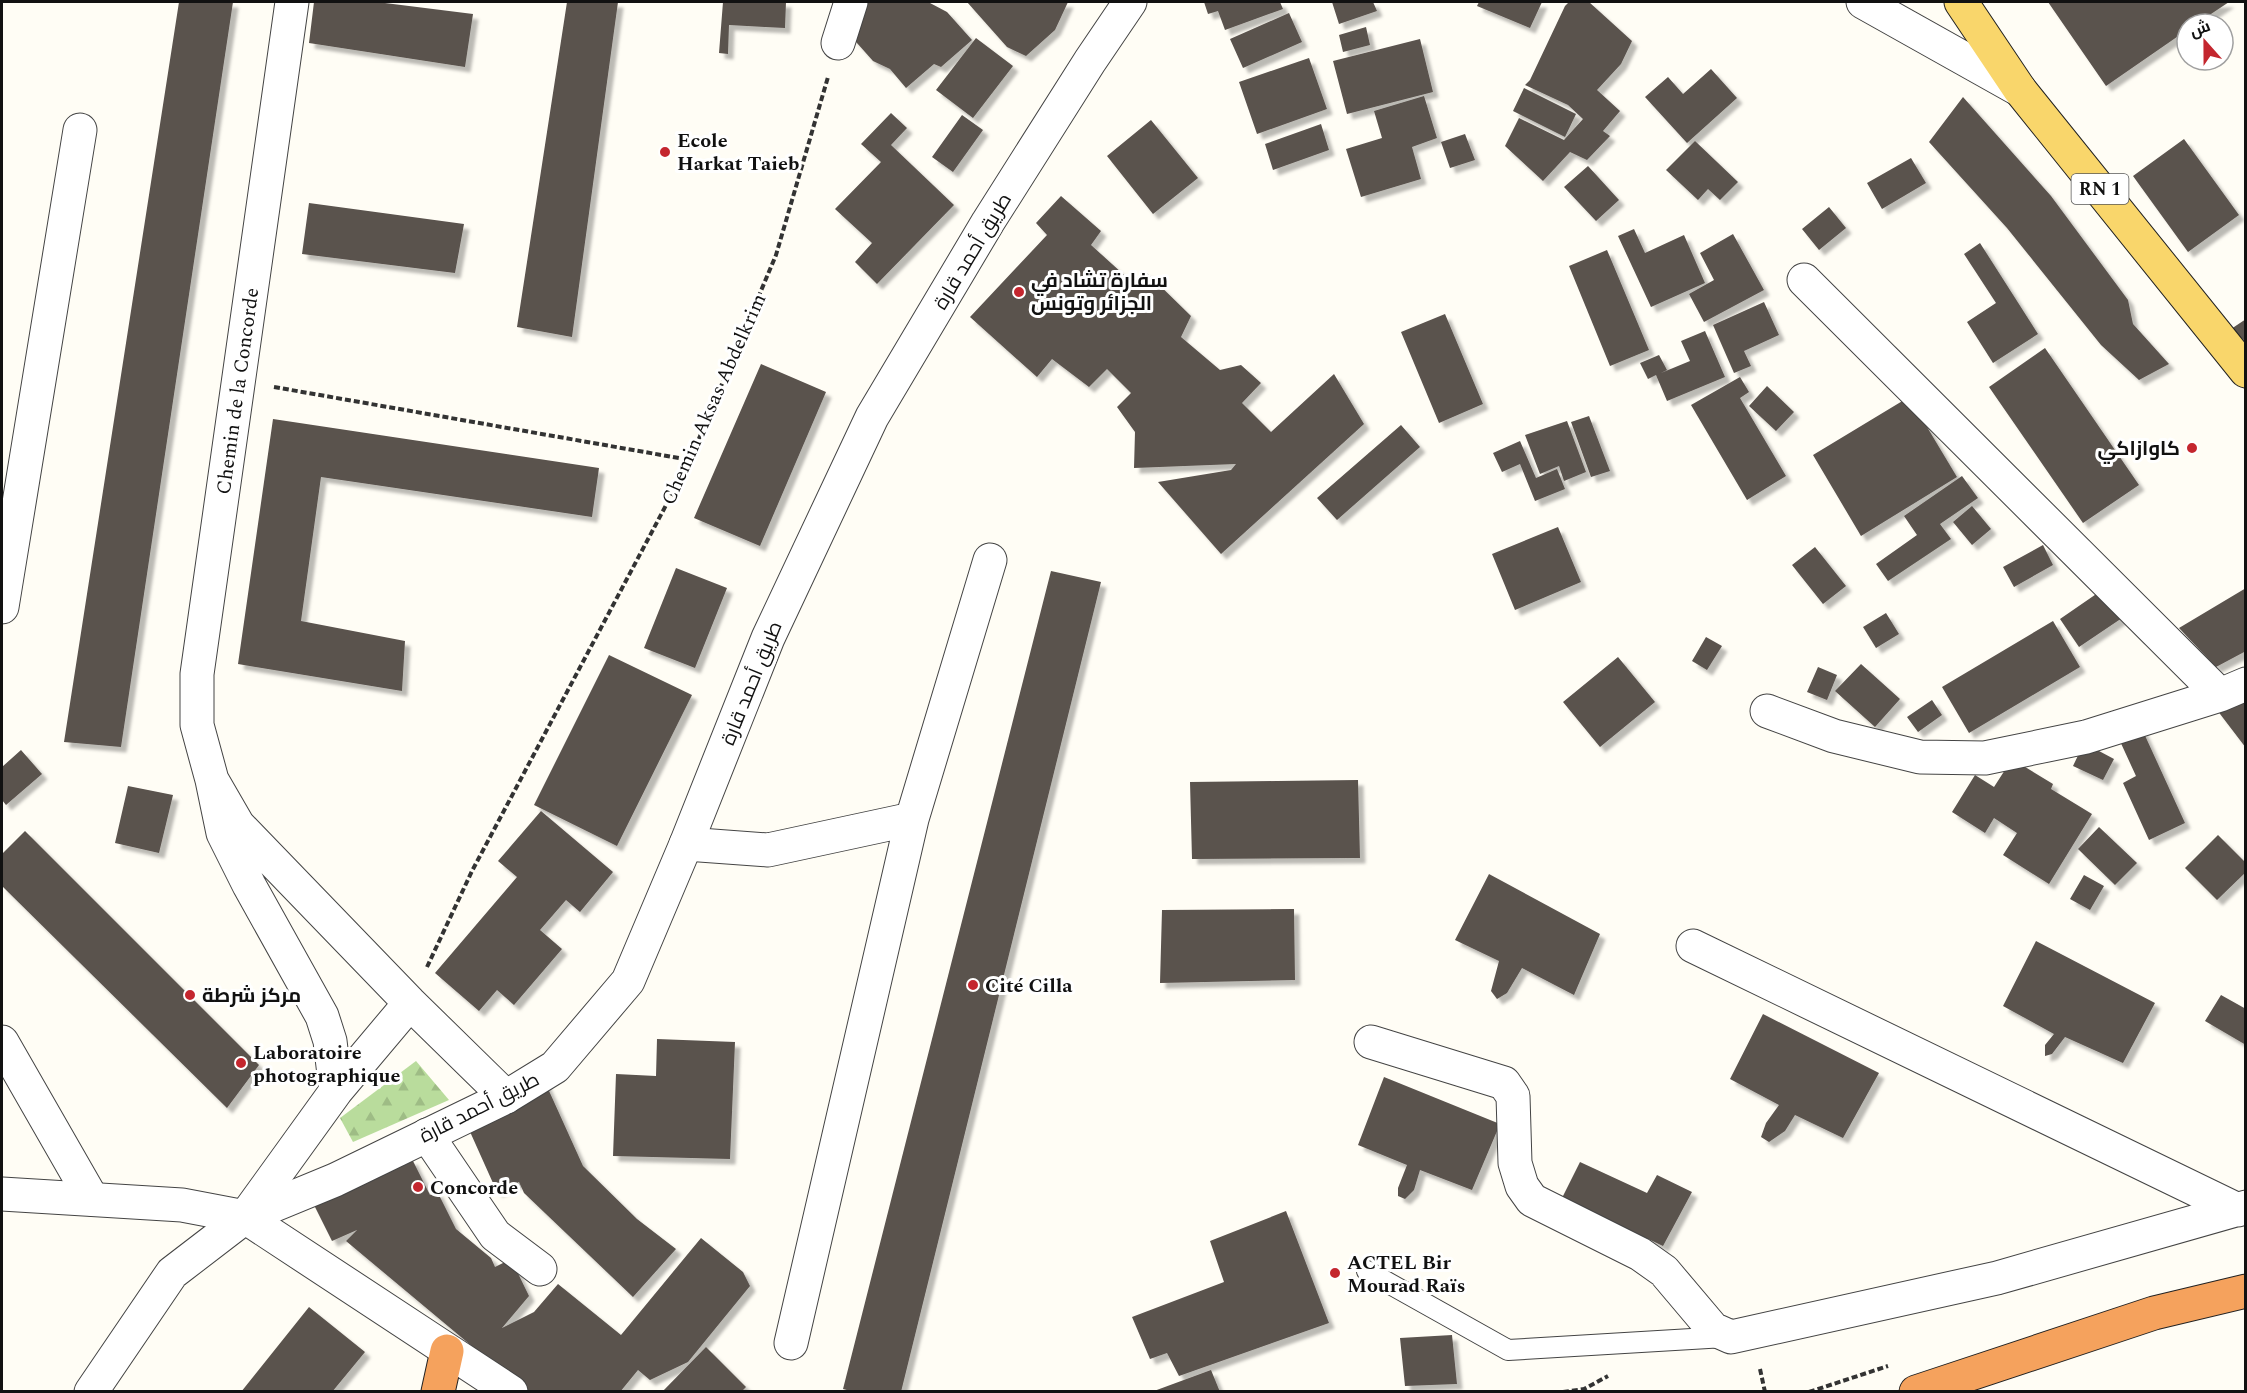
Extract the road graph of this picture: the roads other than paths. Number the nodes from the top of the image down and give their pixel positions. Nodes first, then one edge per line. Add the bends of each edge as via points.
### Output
1 (292, 2) edge
2 (851, 2) edge
3 (1130, 2) edge
4 (1863, 2) edge
5 (1961, 2) edge
6 (838, 43) road end
7 (2020, 90) junction
8 (80, 130) dead end
9 (1804, 280) dead end
10 (2246, 371) edge
11 (990, 560) dead end
12 (2, 607) edge
13 (2233, 690) edge
14 (1767, 711) dead end
15 (212, 780) junction
16 (912, 819) junction
17 (686, 844) junction
18 (1693, 946) dead end
19 (410, 1003) junction
20 (2, 1042) edge
21 (1371, 1042) dead end
22 (336, 1091) junction
23 (506, 1097) junction
24 (427, 1135) junction
25 (2, 1194) edge
26 (92, 1199) junction
27 (2242, 1209) edge
28 (245, 1218) junction
29 (540, 1269) dead end
30 (1367, 1271) dead end
31 (2246, 1291) edge
32 (1731, 1337) junction
33 (791, 1343) dead end
34 (447, 1350) junction
35 (91, 1392) edge
36 (438, 1392) edge
37 (511, 1392) edge
38 (1916, 1392) edge

1 - 15 street, Chemin de la Concorde via 197,674 196,725
2 - 6 street
3 - 17 street, طريق أحمد قارة via 988,222 872,417 768,638
4 - 7 street
5 - 7 main road, RN 1
7 - 10 main road, RN 1
8 - 12 street
9 - 13 street
11 - 16 street
13 - 14 street via 2086,737 1985,758 1920,757 1834,736
15 - 19 street via 238,825
15 - 22 street via 223,833 322,1016 330,1041
16 - 17 street via 768,850
16 - 33 street
17 - 23 street, طريق أحمد قارة via 628,981 555,1067
18 - 27 street
19 - 22 street
19 - 23 street
20 - 26 street
21 - 32 street via 1504,1083 1513,1096 1515,1163 1522,1186 1532,1200 1640,1254 1664,1271 1713,1329
22 - 28 street
23 - 24 street, طريق أحمد قارة
24 - 28 street, طريق أحمد قارة
24 - 29 street via 495,1235
25 - 26 street
26 - 28 street via 182,1205
27 - 32 street via 1997,1278
28 - 34 street
28 - 35 street via 172,1273
30 - 32 lane via 1508,1350
31 - 38 highway via 2154,1313
34 - 36 highway
34 - 37 street

